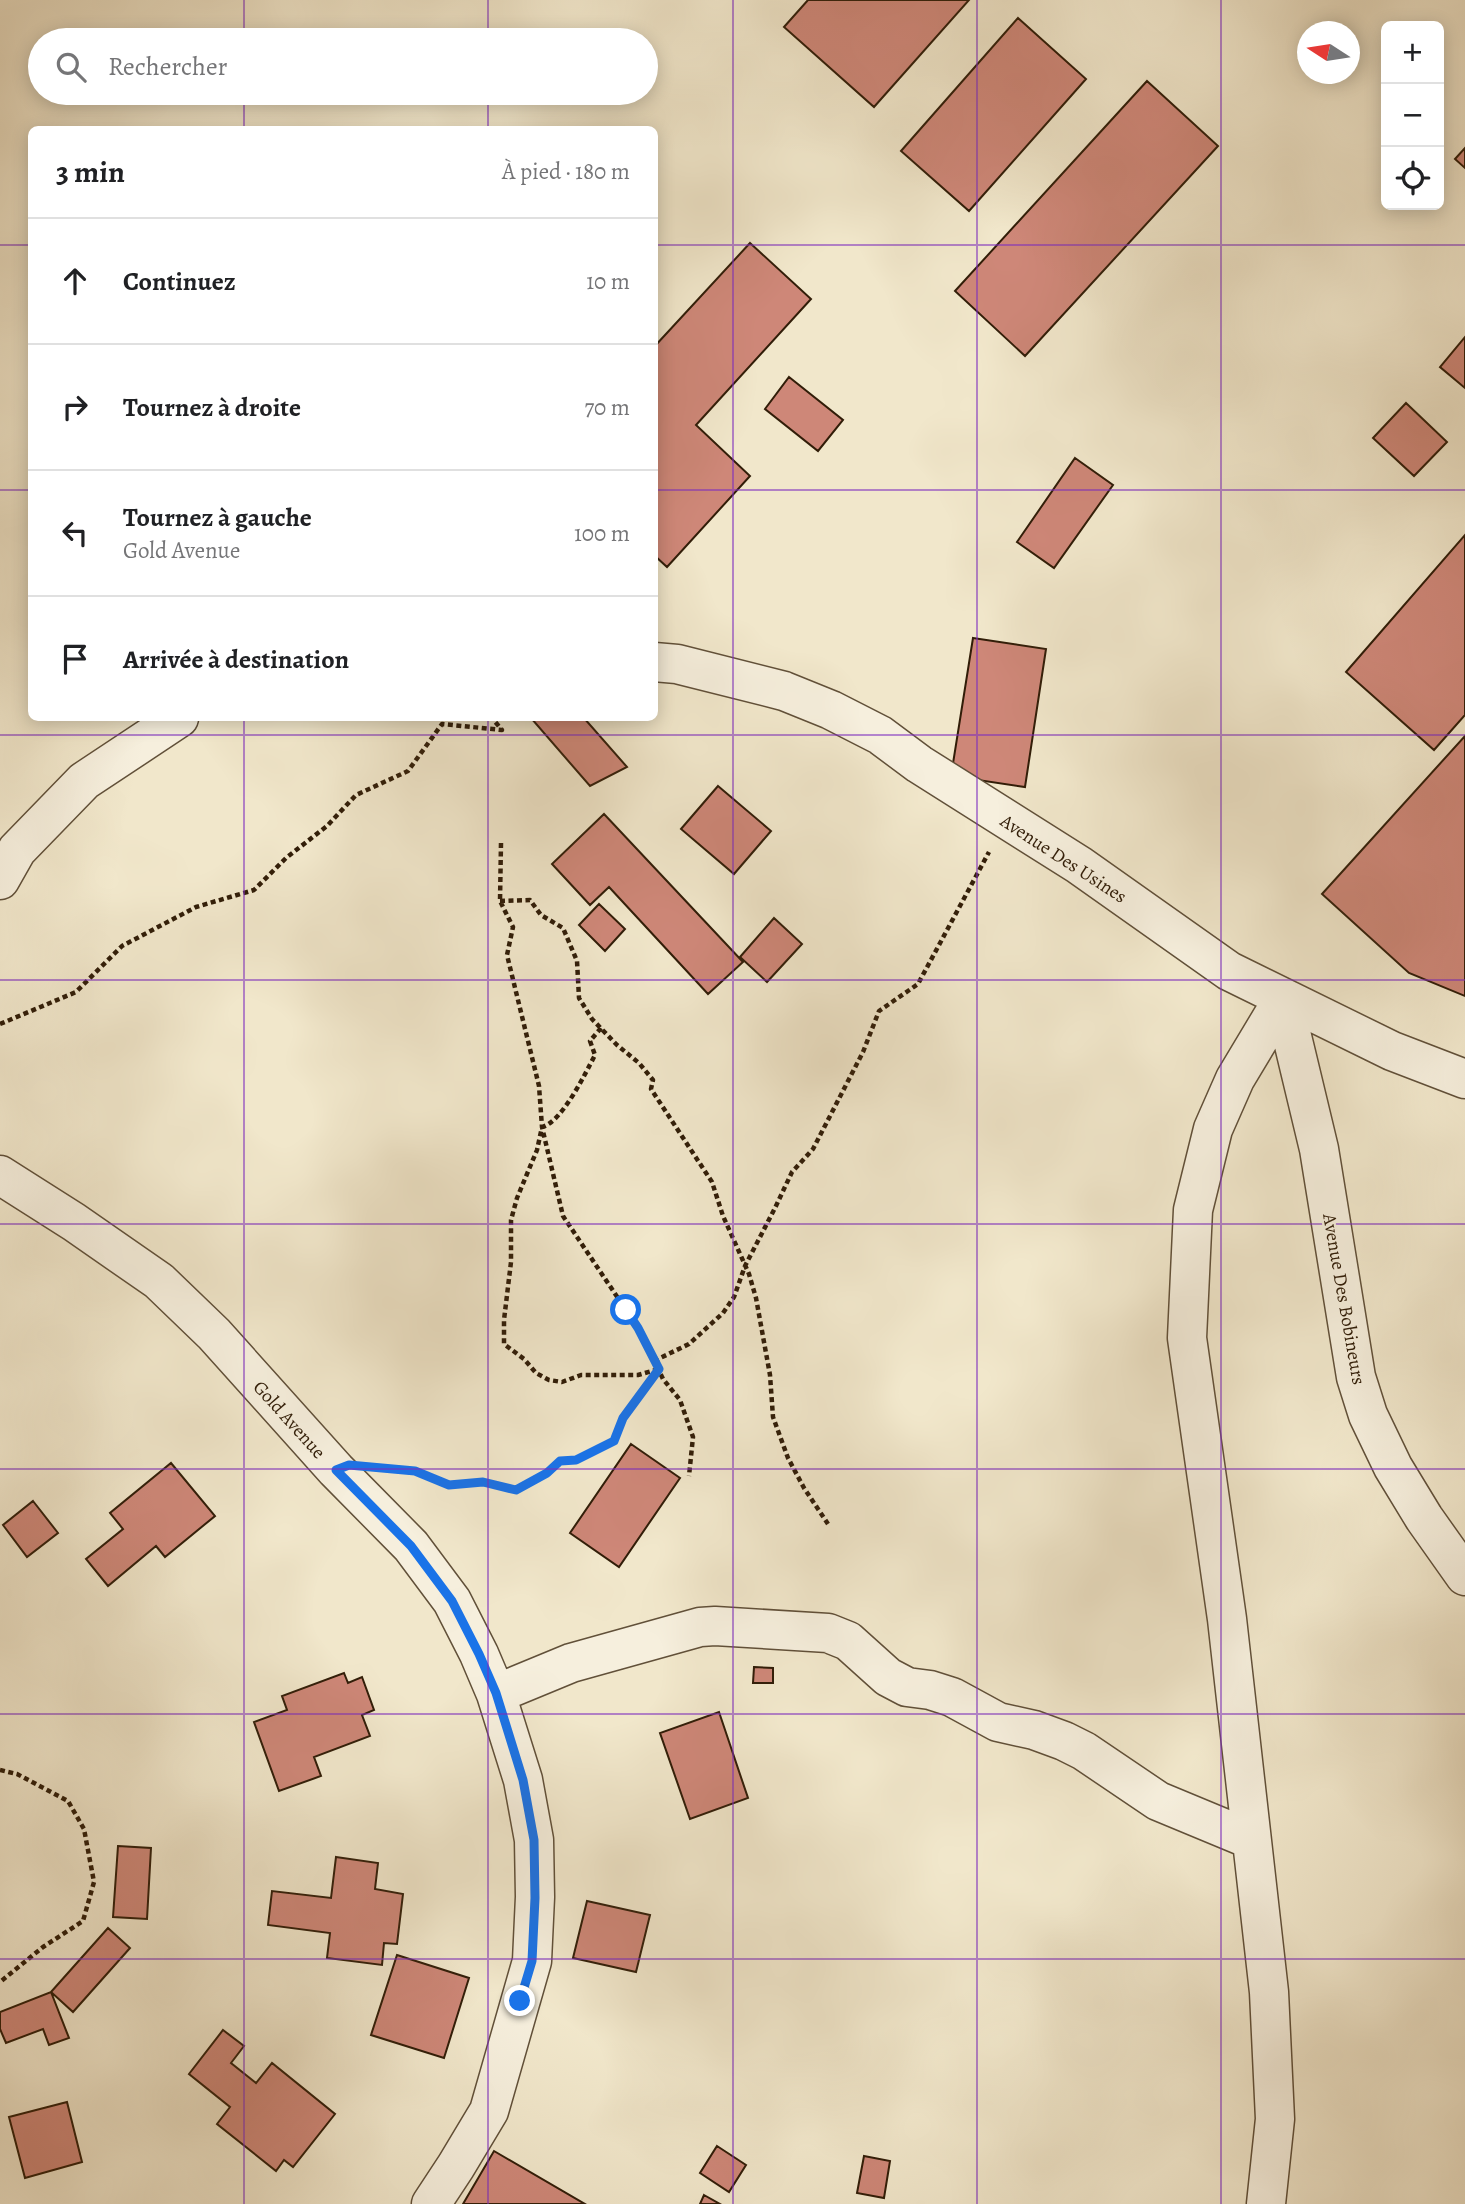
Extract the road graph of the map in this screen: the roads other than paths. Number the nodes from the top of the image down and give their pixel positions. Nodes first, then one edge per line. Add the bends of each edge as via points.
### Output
1 (658, 662) edge
2 (174, 721) edge
3 (0, 880) edge
4 (1283, 999) junction
5 (1465, 1079) edge
6 (0, 1175) edge
7 (1465, 1576) edge
8 (496, 1693) junction
9 (1252, 1840) junction
10 (430, 2204) edge
11 (1266, 2204) edge

1 - 4 street, Avenue Des Usines via 772,687 880,735 1079,865 1229,971
2 - 3 street via 84,780 17,850
4 - 5 street, Avenue Des Usines via 1392,1051
4 - 7 street, Avenue Des Bobineurs via 1319,1149 1356,1377 1393,1468
4 - 9 street via 1234,1079 1213,1129 1193,1210 1187,1338 1227,1619
6 - 8 street, Gold Avenue via 159,1281 214,1334 411,1546 452,1601
8 - 9 street via 570,1663 700,1627 828,1633 848,1641 888,1677 907,1687 952,1697 998,1722 1064,1741 1158,1801
8 - 10 street, Gold Avenue via 523,1780 534,1840 532,1961 489,2110
9 - 11 street via 1269,1992 1275,2119

